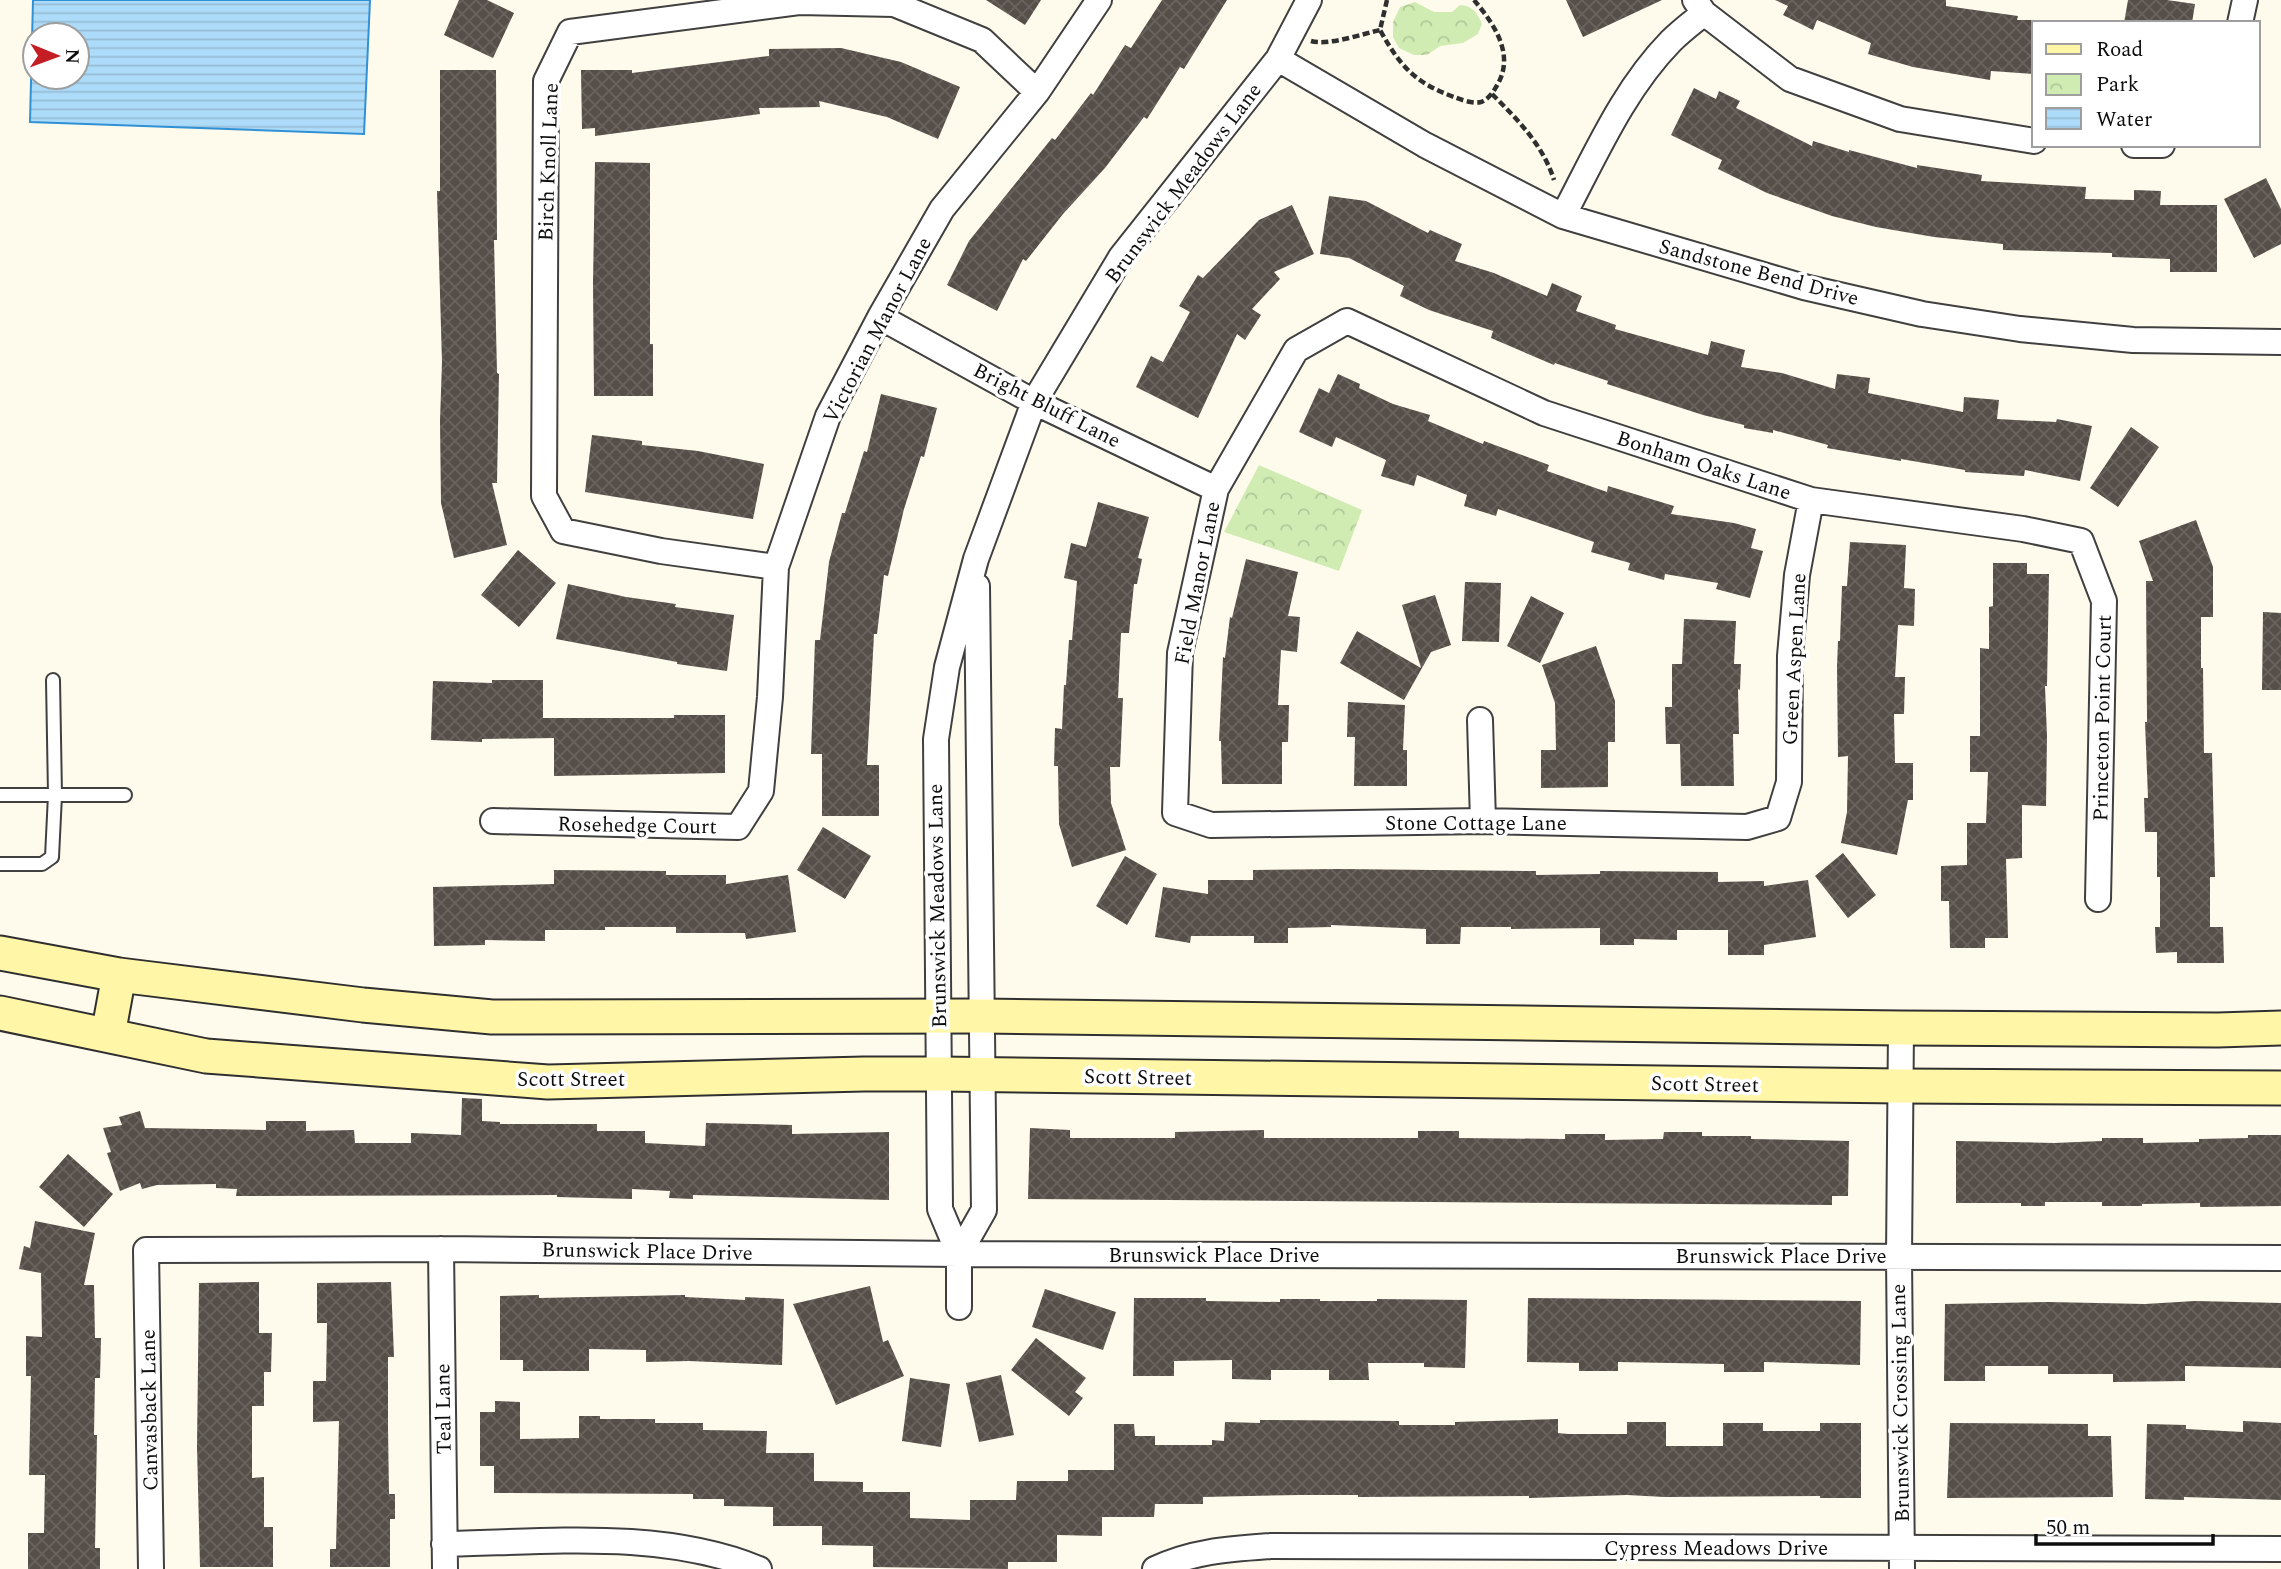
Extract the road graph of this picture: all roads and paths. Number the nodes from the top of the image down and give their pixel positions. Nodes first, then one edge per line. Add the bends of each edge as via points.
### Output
1 (1099, 0) edge
2 (1309, 0) edge
3 (1387, 0) edge
4 (1474, 0) edge
5 (2245, 0) edge
6 (1700, 6) edge
7 (686, 9) edge
8 (2240, 21) edge
9 (1380, 30) junction
10 (1290, 34) junction
11 (1278, 58) junction
12 (1037, 92) junction
13 (1492, 94) junction
14 (2032, 141) edge
15 (1563, 216) junction
16 (880, 317) junction
17 (1347, 321) joint
18 (2281, 342) edge
19 (1034, 402) junction
20 (1216, 489) junction
21 (1811, 500) junction
22 (2081, 541) joint
23 (976, 559) junction
24 (776, 567) junction
25 (53, 680) dead end
26 (1480, 720) dead end
27 (761, 791) joint
28 (0, 795) edge
29 (55, 795) junction
30 (125, 795) dead end
31 (1175, 813) joint
32 (1778, 818) joint
33 (493, 821) dead end
34 (1483, 821) junction
35 (0, 864) edge
36 (2098, 899) dead end
37 (0, 953) edge
38 (119, 975) junction
39 (0, 1013) edge
40 (938, 1016) junction
41 (982, 1016) junction
42 (1901, 1028) junction
43 (2281, 1028) edge
44 (108, 1035) junction
45 (940, 1074) junction
46 (982, 1075) junction
47 (1900, 1086) junction
48 (2281, 1088) edge
49 (441, 1249) junction
50 (146, 1250) joint
51 (959, 1254) junction
52 (1899, 1257) junction
53 (2281, 1258) edge
54 (959, 1307) dead end
55 (444, 1544) junction
56 (2281, 1549) edge
57 (1902, 1559) edge
58 (151, 1569) edge
59 (445, 1569) edge
60 (760, 1569) edge
61 (1155, 1569) edge

1 - 12 street, Victorian Manor Lane
2 - 10 street, Brunswick Meadows Lane
3 - 9 path
4 - 13 path via 1492,22 1505,63
5 - 8 street
6 - 14 street via 1790,79 1900,119
6 - 15 street via 1637,81
7 - 12 street, Birch Knoll Lane via 799,2 894,4 982,40
7 - 24 street, Birch Knoll Lane via 570,32 546,81 544,496 564,531
9 - 10 path via 1316,43
9 - 13 path via 1399,60 1426,85 1464,101 1480,102
10 - 11 street, Brunswick Meadows Lane
11 - 15 street, Sandstone Bend Drive via 1425,145
11 - 19 street, Brunswick Meadows Lane via 1121,257
12 - 16 street, Victorian Manor Lane via 942,209
13 - 15 path via 1542,150
15 - 18 street, Sandstone Bend Drive via 1804,287 1922,314 2133,340
16 - 19 street, Bright Bluff Lane
16 - 24 street, Victorian Manor Lane via 828,416
17 - 20 street, Field Manor Lane via 1296,350
17 - 21 street, Bonham Oaks Lane via 1544,414
19 - 20 street, Bright Bluff Lane
19 - 23 street, Brunswick Meadows Lane
20 - 31 street, Field Manor Lane via 1180,653
21 - 22 street, Bonham Oaks Lane
21 - 32 street, Green Aspen Lane via 1792,629 1789,782
22 - 36 street, Princeton Point Court via 2104,601
23 - 40 street, Brunswick Meadows Lane via 947,667 936,739
23 - 41 street, Brunswick Meadows Lane
24 - 27 street, Victorian Manor Lane
25 - 29 lane
26 - 34 street
27 - 33 street, Rosehedge Court via 738,827
28 - 29 lane
29 - 30 lane
29 - 35 lane via 52,857 42,864
31 - 34 street, Stone Cottage Lane via 1211,825
32 - 34 street, Stone Cottage Lane via 1747,827
37 - 38 main road
38 - 40 main road via 363,1006 492,1017
38 - 44 main road
39 - 44 main road, Scott Street
40 - 41 main road
40 - 45 street, Brunswick Meadows Lane
41 - 42 main road
41 - 46 street, Brunswick Meadows Lane
42 - 43 main road
42 - 47 street, Brunswick Crossing Lane
44 - 45 main road, Scott Street via 206,1056 548,1082
45 - 46 main road, Scott Street
45 - 51 street, Brunswick Meadows Lane via 940,1209
46 - 47 main road, Scott Street
46 - 51 street, Brunswick Meadows Lane via 984,1210
47 - 48 main road, Scott Street
47 - 52 street, Brunswick Crossing Lane
49 - 50 street, Brunswick Place Drive
49 - 51 street, Brunswick Place Drive
49 - 55 street, Teal Lane
50 - 58 street, Canvasback Lane
51 - 52 street, Brunswick Place Drive
51 - 54 street, Brunswick Meadows Lane
52 - 53 street, Brunswick Place Drive
52 - 57 street, Brunswick Crossing Lane
55 - 59 street, Teal Lane
55 - 60 street via 653,1544 698,1550
56 - 57 street, Cypress Meadows Drive
57 - 61 street, Cypress Meadows Drive via 1271,1546 1179,1557

